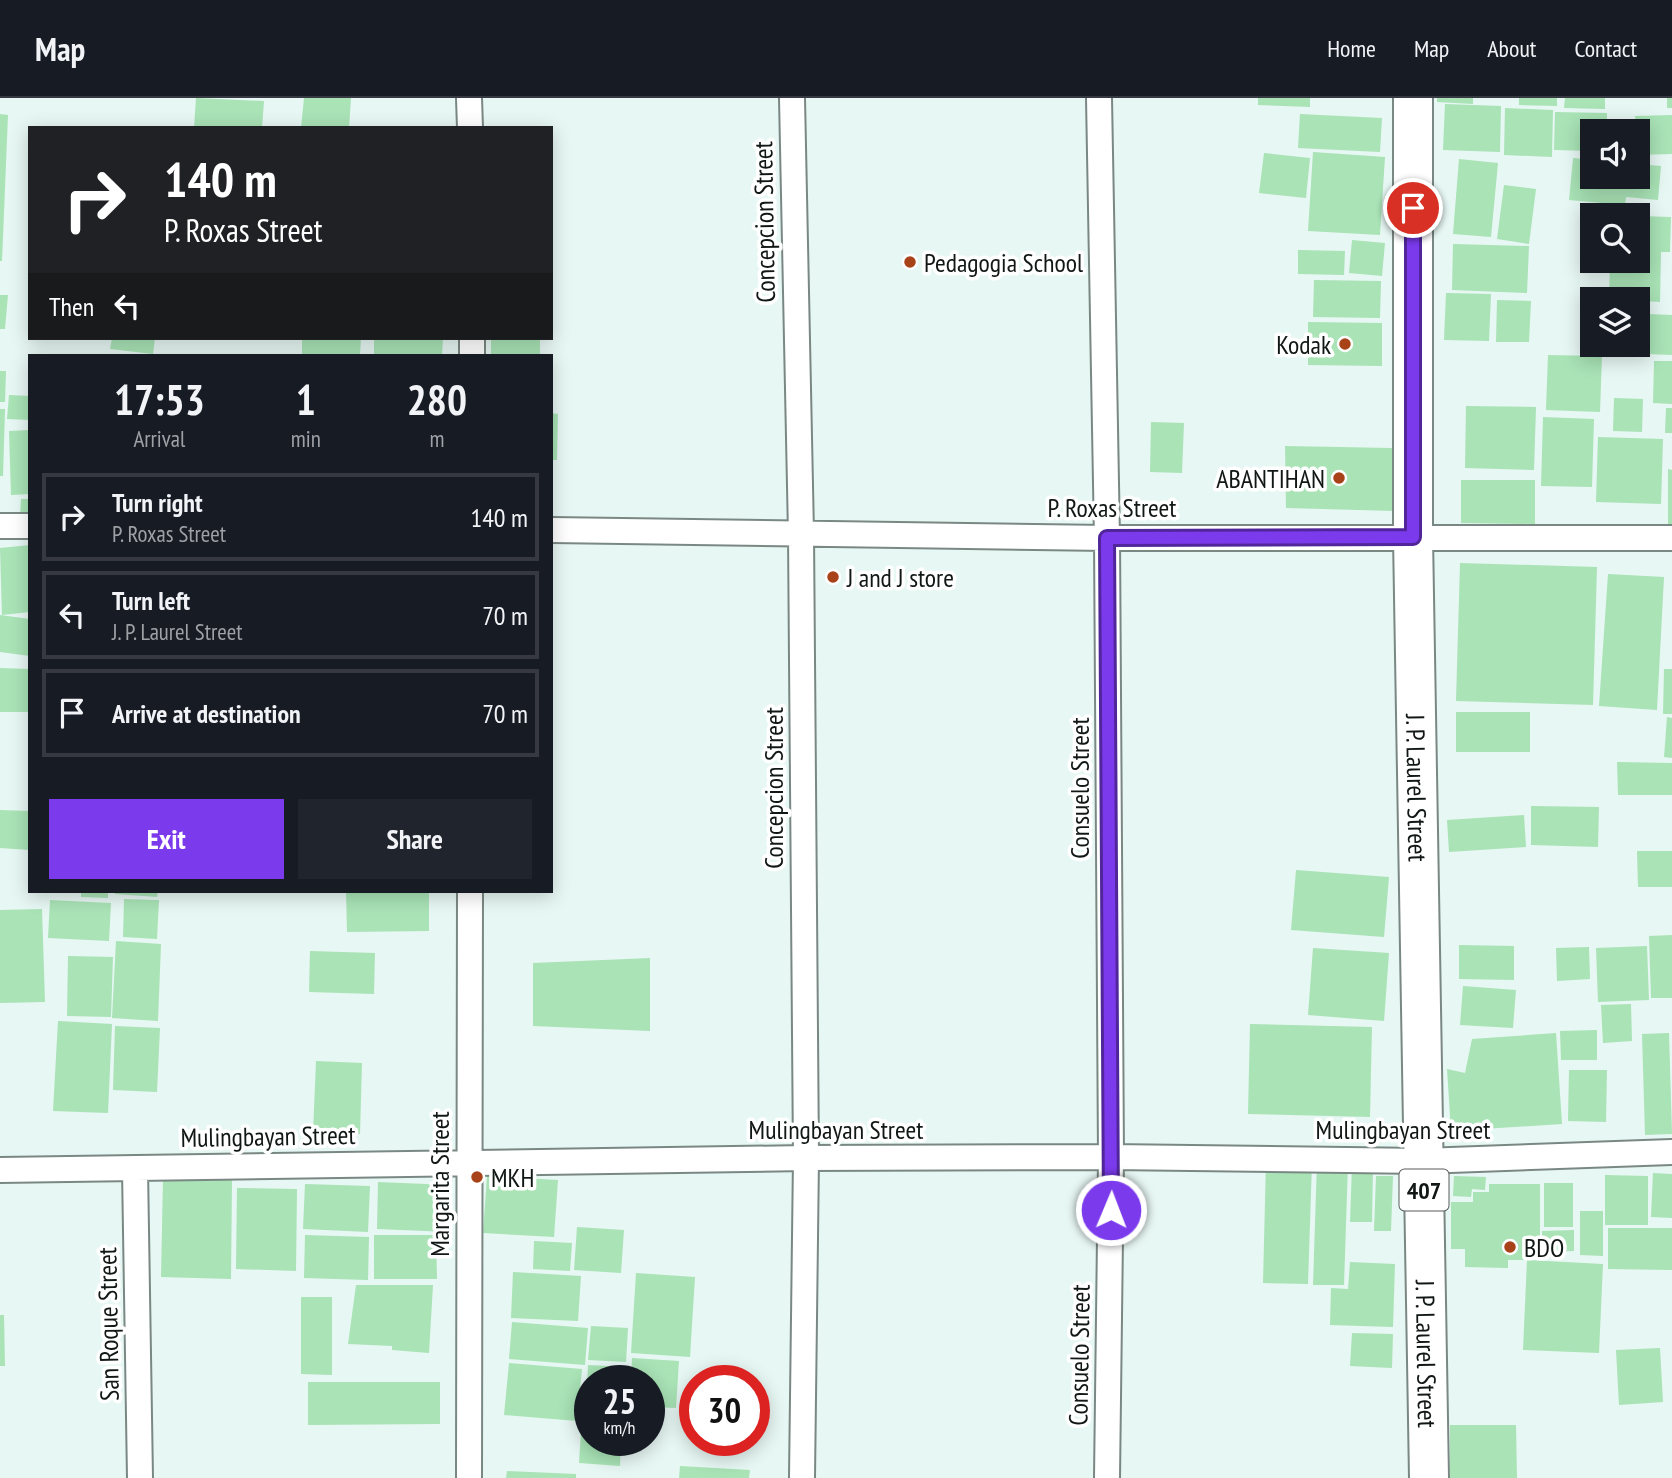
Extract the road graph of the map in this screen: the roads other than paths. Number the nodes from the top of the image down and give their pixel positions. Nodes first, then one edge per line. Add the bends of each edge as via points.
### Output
1 (469, 98) edge
2 (792, 98) edge
3 (1099, 98) edge
4 (1413, 98) edge
5 (470, 126) edge
6 (0, 526) edge
7 (28, 526) edge
8 (553, 530) edge
9 (800, 534) junction
10 (1413, 537) junction
11 (1107, 538) junction
12 (1672, 538) edge
13 (471, 893) edge
14 (1672, 1152) edge
15 (1111, 1157) junction
16 (806, 1158) junction
17 (1423, 1161) junction
18 (468, 1162) junction
19 (135, 1169) junction
20 (0, 1170) edge
21 (140, 1478) edge
22 (468, 1478) edge
23 (802, 1478) edge
24 (1107, 1478) edge
25 (1429, 1478) edge

1 - 5 street
2 - 9 street, Concepcion Street
3 - 11 street, Consuelo Street
4 - 10 main road, J. P. Laurel Street / 407
6 - 7 street
8 - 9 street, P. Roxas Street
9 - 11 street, P. Roxas Street
9 - 16 street, Concepcion Street
10 - 11 street, P. Roxas Street
10 - 12 street, P. Roxas Street
10 - 17 main road, J. P. Laurel Street / 407
11 - 15 street, Consuelo Street
13 - 18 street, Margarita Street
14 - 17 street, Mulingbayan Street
15 - 16 street, Mulingbayan Street
15 - 17 street, Mulingbayan Street
15 - 24 street, Consuelo Street
16 - 18 street, Mulingbayan Street
16 - 23 street, Concepcion Street
17 - 25 main road, J. P. Laurel Street / 407
18 - 19 street, Mulingbayan Street
18 - 22 street, Margarita Street
19 - 20 street, Mulingbayan Street
19 - 21 street, San Roque Street

